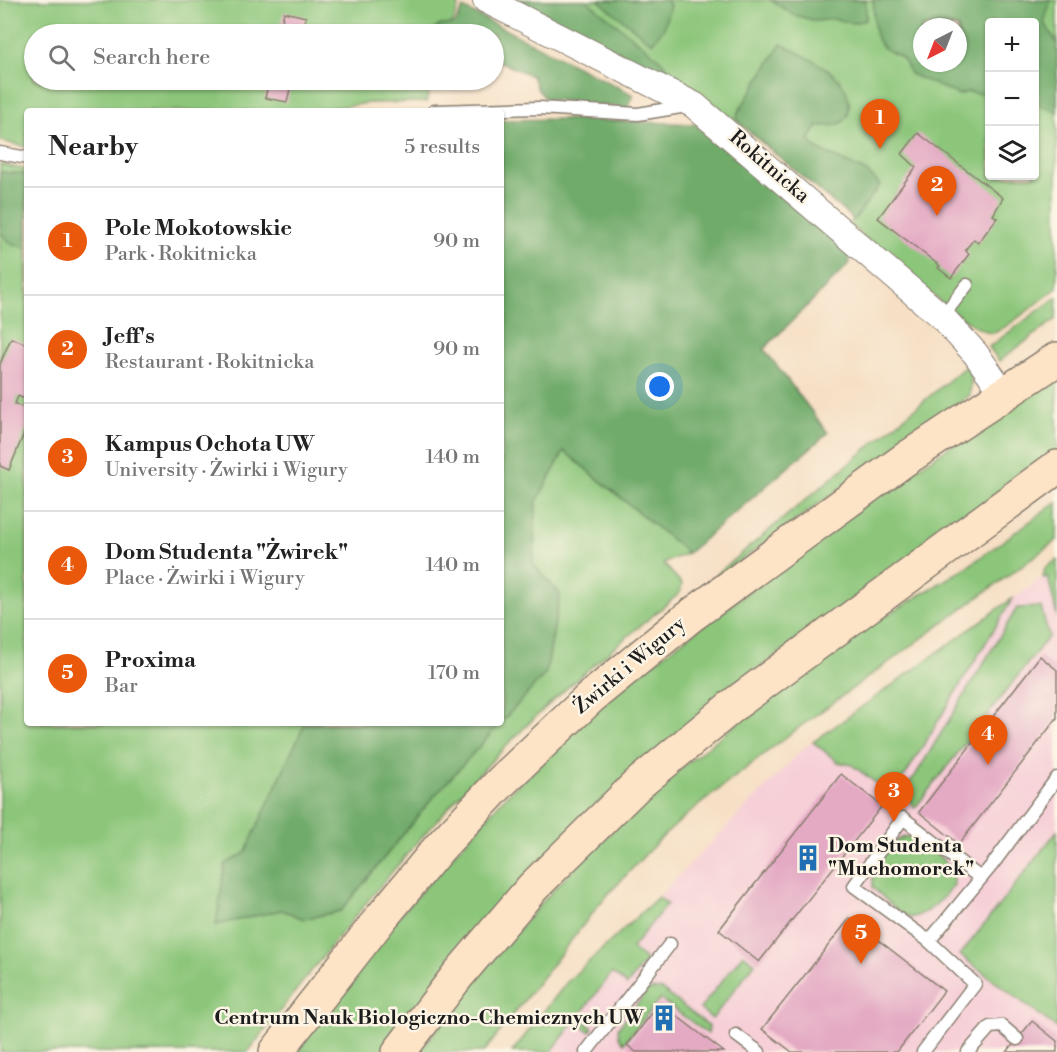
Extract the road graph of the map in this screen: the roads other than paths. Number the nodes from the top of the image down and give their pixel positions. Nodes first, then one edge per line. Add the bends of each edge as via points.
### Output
1 (486, 0) edge
2 (694, 105) junction
3 (504, 109) edge
4 (0, 153) edge
5 (24, 157) edge
6 (967, 285) dead end
7 (942, 317) junction
8 (1057, 359) edge
9 (1005, 395) junction
10 (1057, 467) edge
11 (1057, 778) edge
12 (979, 877) junction
13 (929, 941) junction
14 (670, 944) dead end
15 (736, 1035) dead end
16 (1017, 1039) dead end
17 (276, 1052) edge
18 (399, 1052) edge
19 (586, 1052) edge
20 (759, 1052) edge
21 (923, 1052) edge
22 (968, 1052) edge

1 - 2 street, Rokitnicka
2 - 3 lane via 638,114
2 - 7 street, Rokitnicka
4 - 5 lane
6 - 7 lane
7 - 9 street, Rokitnicka via 975,353
8 - 9 main road, Żwirki i Wigury
9 - 17 main road, Żwirki i Wigury via 904,460 689,617 591,697 501,782 433,855
10 - 18 main road via 736,703 637,785 527,895
11 - 12 lane
12 - 13 lane
12 - 13 lane via 903,818 854,886
13 - 21 lane via 975,984
14 - 19 lane
15 - 20 lane
16 - 22 lane via 997,1025 984,1032

